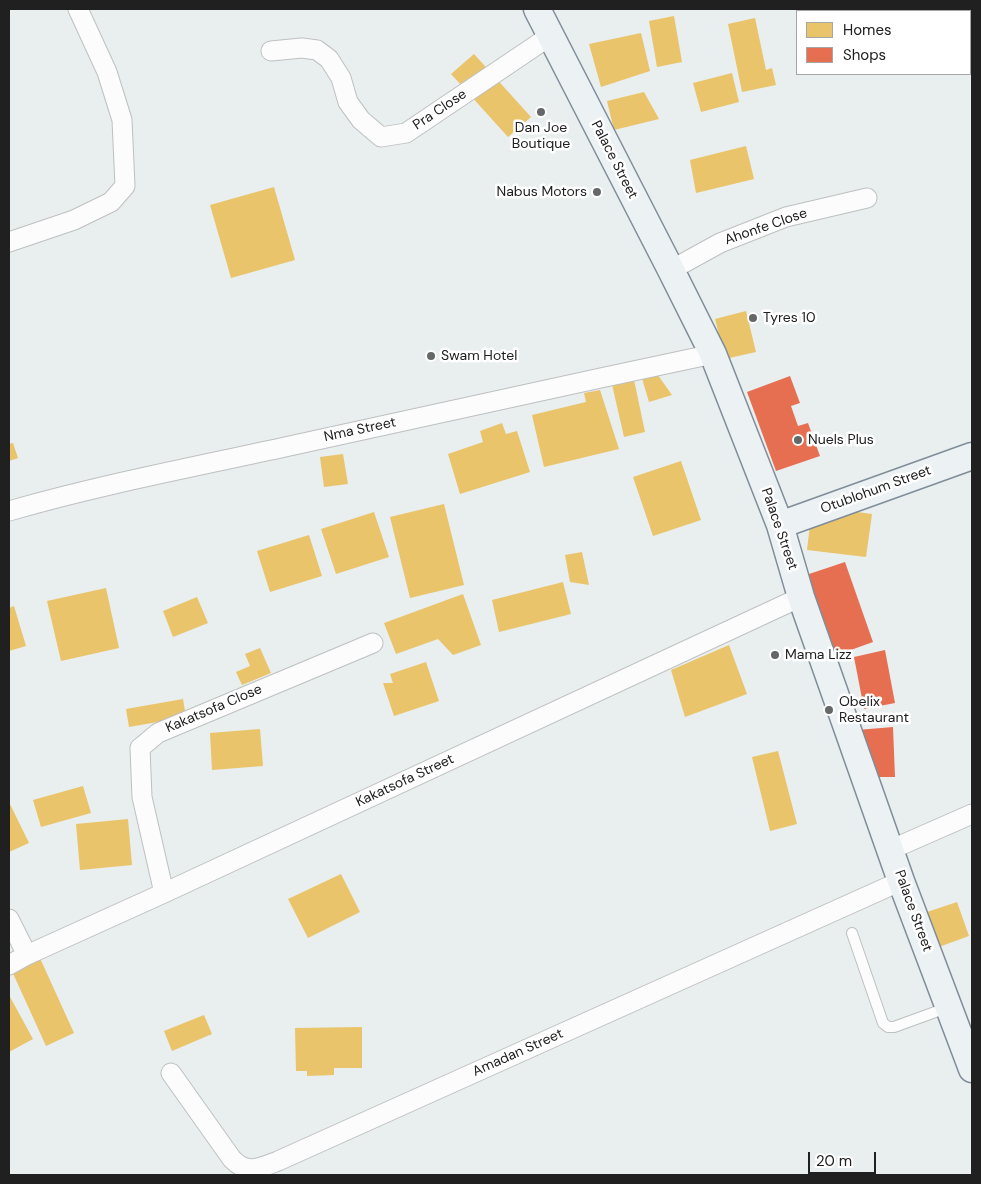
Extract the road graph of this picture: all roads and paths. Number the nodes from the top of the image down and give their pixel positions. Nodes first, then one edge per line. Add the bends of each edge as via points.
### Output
1 (78, 9) edge
2 (537, 9) edge
3 (550, 36) junction
4 (271, 51) dead end
5 (867, 198) dead end
6 (9, 242) edge
7 (671, 270) junction
8 (713, 354) junction
9 (972, 456) edge
10 (9, 511) edge
11 (780, 524) junction
12 (801, 597) junction
13 (372, 643) dead end
14 (972, 814) edge
15 (890, 850) junction
16 (901, 882) junction
17 (164, 893) junction
18 (9, 919) edge
19 (852, 934) dead end
20 (27, 955) junction
21 (9, 965) edge
22 (948, 1007) junction
23 (972, 1069) edge
24 (171, 1073) dead end

1 - 6 street via 107,72 122,120 125,186 111,202 74,220
2 - 3 street, Palace Street
3 - 4 street, Pra Close via 406,133 381,137 361,120 348,102 329,59 317,50
3 - 7 street, Palace Street
5 - 7 street, Ahonfe Close via 786,217 720,243
7 - 8 street, Palace Street
8 - 10 street, Nma Street via 122,483
8 - 11 street, Palace Street
9 - 11 street, Otublohum Street
11 - 12 street, Palace Street
12 - 15 street, Palace Street
12 - 17 street, Kakatsofa Street
13 - 17 street, Kakatsofa Close via 158,732 140,748 142,797
14 - 15 street
15 - 16 street, Palace Street
16 - 22 street, Palace Street
16 - 24 street, Amadan Street via 256,1169 238,1165
17 - 20 street, Kakatsofa Street
18 - 20 street
19 - 22 lane via 883,1023 888,1027
20 - 21 street, Kakatsofa Street
22 - 23 street, Palace Street

